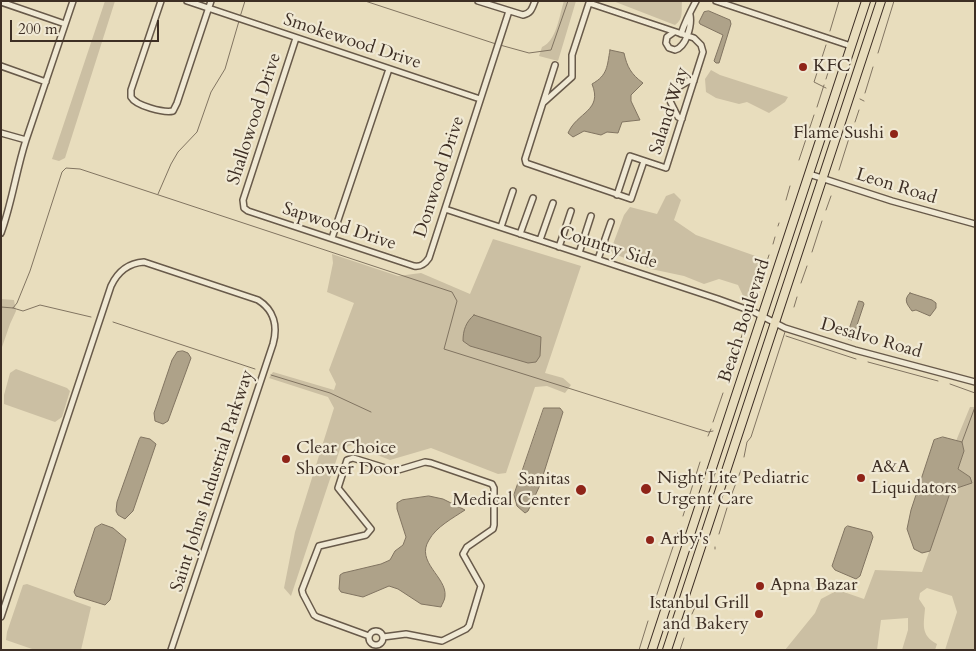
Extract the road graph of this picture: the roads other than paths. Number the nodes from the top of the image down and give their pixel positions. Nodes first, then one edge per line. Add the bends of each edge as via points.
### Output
1 (73, 1) edge
2 (161, 1) edge
3 (187, 1) edge
4 (211, 1) edge
5 (478, 1) edge
6 (535, 1) edge
7 (696, 1) edge
8 (716, 1) edge
9 (866, 1) edge
10 (881, 1) edge
11 (1, 2) edge
12 (208, 8) junction
13 (510, 12) junction
14 (65, 24) junction
15 (681, 34) junction
16 (296, 38) junction
17 (851, 46) junction
18 (555, 65) dead end
19 (1, 66) edge
20 (389, 69) junction
21 (694, 81) junction
22 (46, 82) junction
23 (480, 99) junction
24 (543, 103) junction
25 (682, 119) junction
26 (1, 134) edge
27 (26, 140) junction
28 (644, 160) junction
29 (809, 174) junction
30 (822, 178) junction
31 (513, 191) dead end
32 (617, 195) junction
33 (533, 198) dead end
34 (553, 203) dead end
35 (244, 208) joint
36 (445, 209) junction
37 (572, 211) dead end
38 (591, 216) dead end
39 (611, 222) dead end
40 (975, 224) edge
41 (501, 227) junction
42 (1, 233) edge
43 (520, 234) junction
44 (332, 238) junction
45 (540, 240) junction
46 (559, 246) junction
47 (579, 253) junction
48 (598, 259) junction
49 (426, 263) joint
50 (762, 317) junction
51 (774, 323) junction
52 (975, 382) edge
53 (693, 526) junction
54 (705, 532) junction
55 (1, 617) edge
56 (369, 636) junction
57 (383, 637) junction
58 (370, 643) junction
59 (379, 647) edge
60 (172, 650) edge
61 (371, 650) edge
62 (652, 650) edge
63 (667, 650) edge

1 - 14 street
2 - 12 street via 131,97 133,101 163,111 173,111 177,102
3 - 12 street, Smokewood Drive
4 - 12 street
5 - 13 street
6 - 13 street via 528,14
7 - 15 street
8 - 17 street
9 - 17 highway, Beach Boulevard
10 - 30 highway
11 - 14 street
12 - 16 street, Smokewood Drive
13 - 23 street, Donwood Drive
14 - 22 street
15 - 21 street, Saland Way via 703,48
15 - 24 street via 589,3 572,55 572,77
16 - 20 street, Smokewood Drive
16 - 35 street, Shallowood Drive via 243,200
17 - 29 highway, Beach Boulevard
18 - 24 street
19 - 22 street
20 - 23 street, Smokewood Drive
20 - 44 street
21 - 25 street, Saland Way
21 - 25 street via 690,80 668,96 678,118
22 - 27 street
23 - 36 street, Donwood Drive
24 - 32 street via 526,163
25 - 28 street, Saland Way via 666,168
26 - 27 street
27 - 42 street via 9,213
28 - 32 street, Saland Way via 630,156
28 - 32 street via 631,199
29 - 30 street, Leon Road
29 - 50 highway, Beach Boulevard
30 - 40 street, Leon Road
30 - 51 highway
31 - 41 street
33 - 43 street
34 - 45 street
35 - 44 street, Sapwood Drive
36 - 41 street, Country Side
36 - 49 street, Donwood Drive
37 - 46 street
38 - 47 street
39 - 48 street
41 - 43 street, Country Side
43 - 45 street, Country Side
44 - 49 street, Sapwood Drive via 414,266
45 - 46 street, Country Side
46 - 47 street, Country Side
47 - 48 street, Country Side
48 - 50 street, Country Side
50 - 51 street, Desalvo Road
50 - 53 highway, Beach Boulevard
51 - 52 street, Desalvo Road via 855,350
51 - 54 highway
53 - 54 highway
53 - 62 highway, Beach Boulevard
54 - 63 highway
55 - 60 street, Saint Johns Industrial Parkway via 115,278 126,267 138,263 152,264 263,303 275,319 276,331
56 - 57 street via 377,631
56 - 57 street via 314,615 302,590 319,546 366,534 371,528 338,488 347,460 354,458 395,471 425,462 492,484 493,529 467,547 463,554 481,586 469,626 442,641 406,634
56 - 58 street
57 - 59 street
58 - 59 street
58 - 61 street

